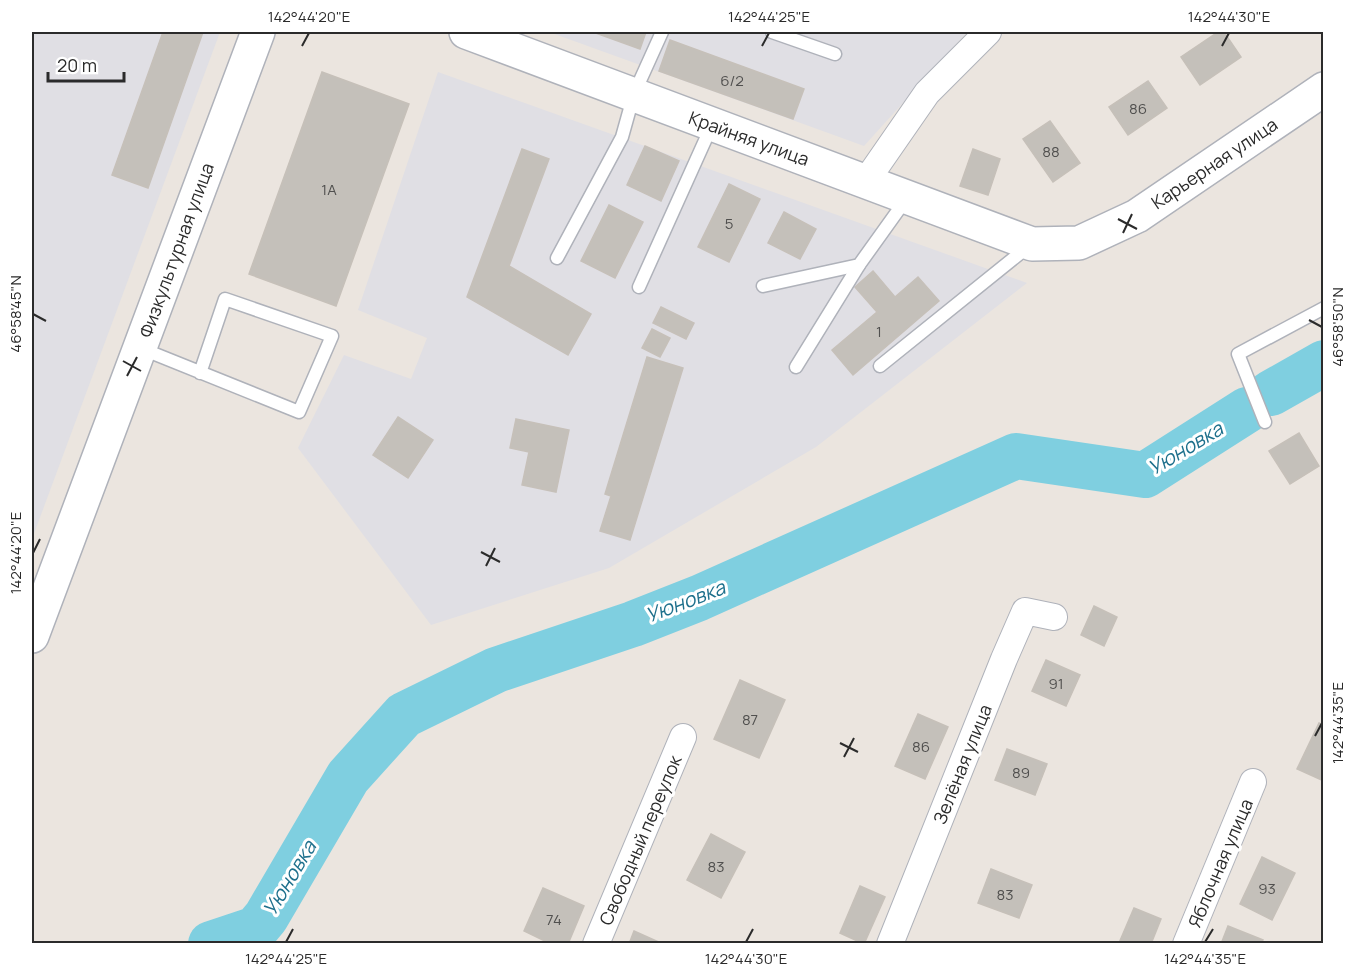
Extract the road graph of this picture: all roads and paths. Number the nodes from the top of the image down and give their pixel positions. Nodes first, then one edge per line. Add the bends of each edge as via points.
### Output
1 (258, 32) edge
2 (466, 32) edge
3 (662, 32) edge
4 (772, 32) edge
5 (988, 32) edge
6 (835, 54) dead end
7 (1322, 92) edge
8 (634, 94) junction
9 (713, 124) junction
10 (866, 181) junction
11 (908, 197) junction
12 (1032, 244) junction
13 (558, 258) dead end
14 (859, 265) junction
15 (763, 286) dead end
16 (639, 287) dead end
17 (1323, 308) edge
18 (140, 348) junction
19 (880, 366) dead end
20 (796, 367) dead end
21 (200, 373) junction
22 (1265, 422) dead end
23 (1054, 617) dead end
24 (32, 636) edge
25 (683, 737) dead end
26 (1253, 782) dead end
27 (596, 944) edge
28 (890, 944) edge
29 (1186, 944) edge

1 - 18 street, Физкультурная улица
2 - 8 street, Крайняя улица
3 - 8 lane
4 - 6 lane
5 - 10 street via 927,93
7 - 12 street, Карьерная улица via 1137,216 1079,243
8 - 9 street, Крайняя улица
8 - 13 lane via 622,137
9 - 10 street, Крайняя улица
9 - 16 lane
10 - 11 street, Крайняя улица
11 - 12 street, Крайняя улица
11 - 14 lane
12 - 19 lane
14 - 15 lane
14 - 20 lane
17 - 22 lane via 1238,354
18 - 21 lane
18 - 24 street, Физкультурная улица
21 - 21 lane via 299,412 332,336 225,299
23 - 28 street, Зелёная улица via 1026,611
25 - 27 street, Свободный переулок
26 - 29 street, Яблочная улица

